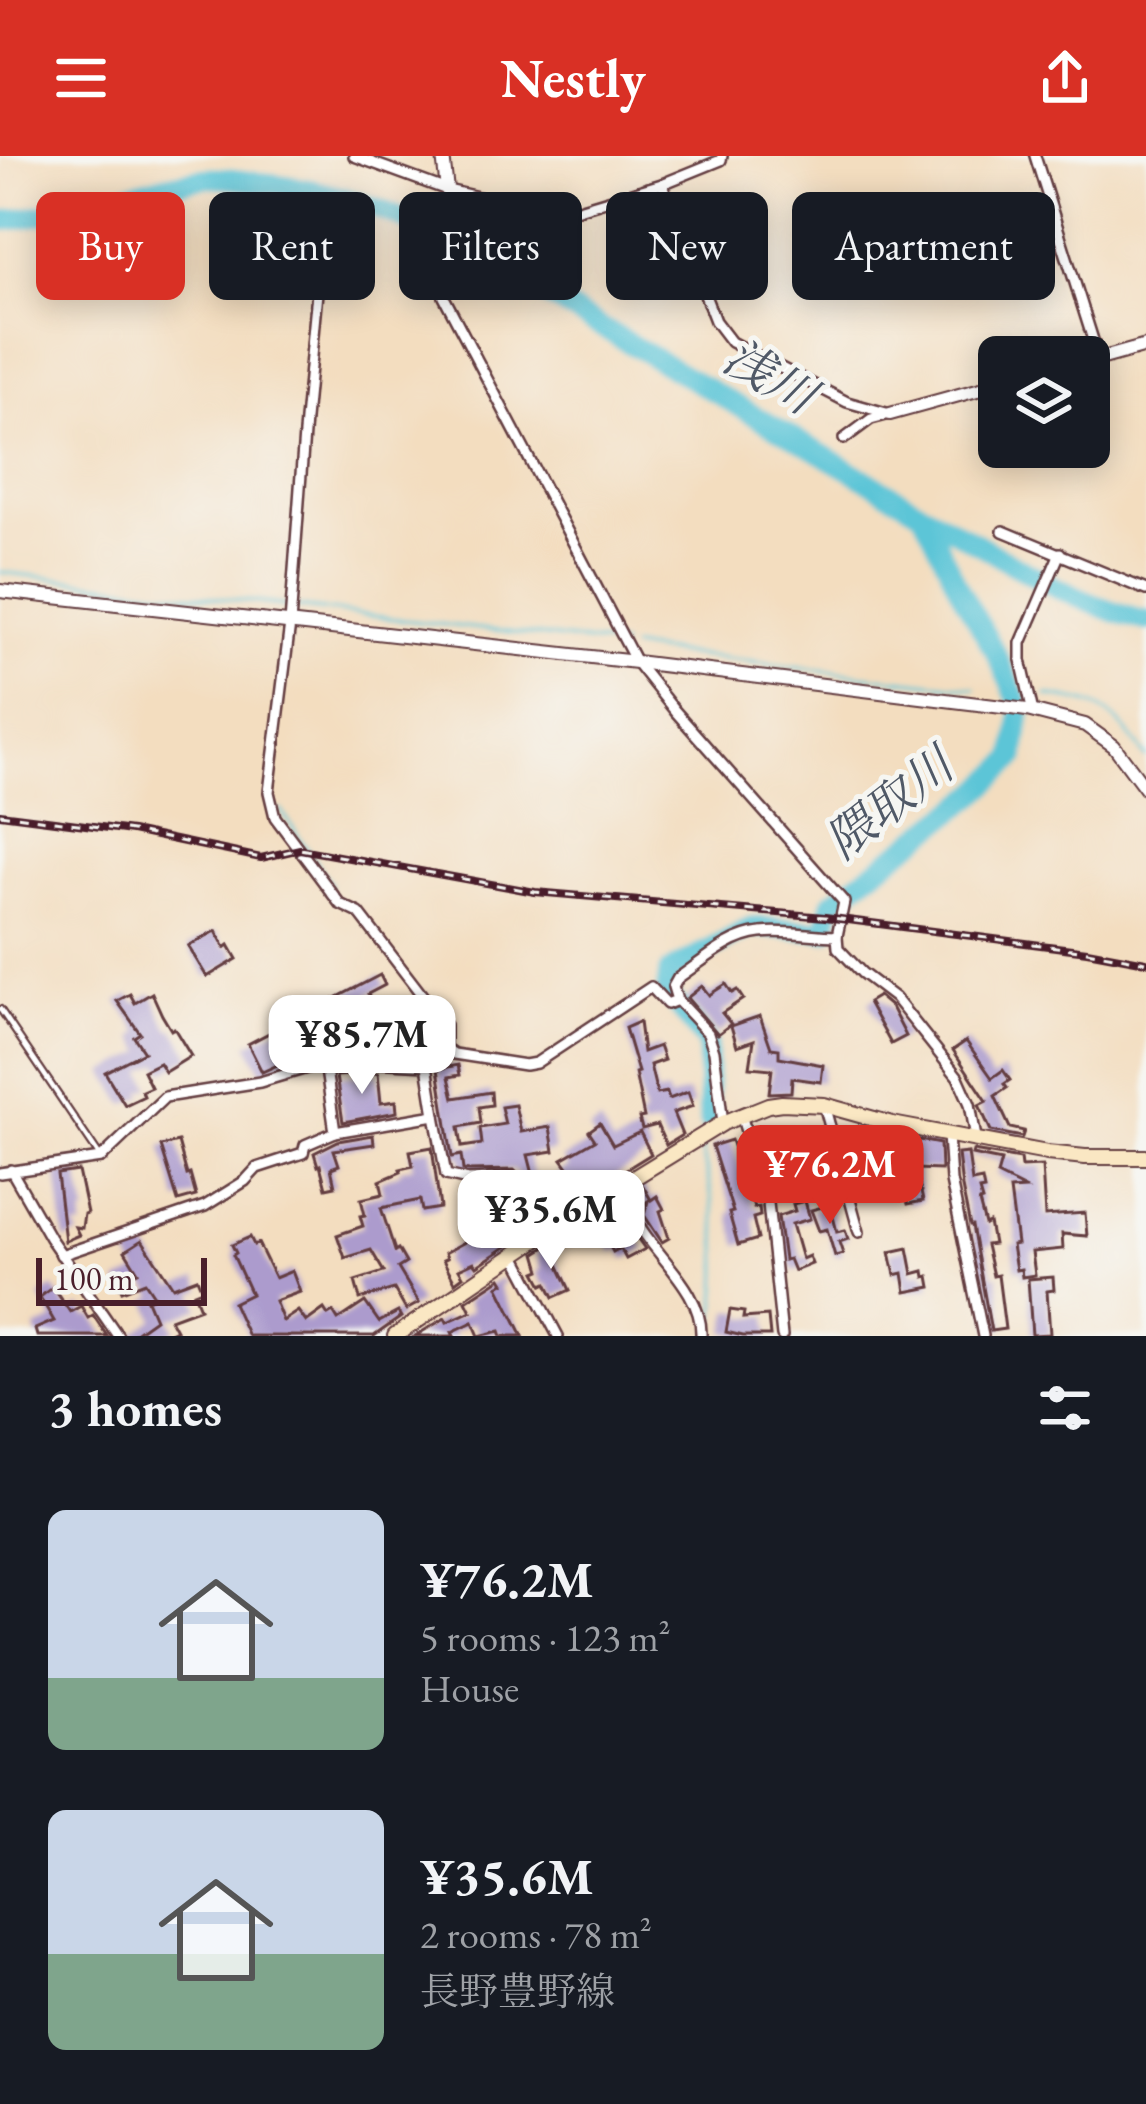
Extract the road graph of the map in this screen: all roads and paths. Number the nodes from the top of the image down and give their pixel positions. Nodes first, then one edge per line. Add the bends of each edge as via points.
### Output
1 (354, 156) edge
2 (443, 156) edge
3 (722, 156) edge
4 (1035, 156) edge
5 (662, 184) junction
6 (447, 190) junction
7 (316, 300) edge
8 (1087, 336) edge
9 (1146, 346) edge
10 (1110, 356) edge
11 (978, 390) edge
12 (890, 414) junction
13 (844, 440) dead end
14 (1003, 531) dead end
15 (1059, 555) junction
16 (1146, 590) edge
17 (0, 591) edge
18 (290, 624) junction
19 (636, 662) junction
20 (1030, 711) junction
21 (1146, 789) edge
22 (837, 936) junction
23 (674, 1001) junction
24 (0, 1009) edge
25 (445, 1048) junction
26 (325, 1063) junction
27 (427, 1065) junction
28 (824, 1105) junction
29 (435, 1115) junction
30 (741, 1115) junction
31 (723, 1123) junction
32 (335, 1132) junction
33 (948, 1135) junction
34 (976, 1138) junction
35 (1146, 1156) edge
36 (101, 1158) junction
37 (6, 1171) edge
38 (618, 1188) junction
39 (859, 1232) dead end
40 (531, 1244) junction
41 (62, 1255) junction
42 (515, 1255) junction
43 (118, 1336) edge
44 (395, 1336) edge
45 (558, 1336) edge
46 (701, 1336) edge
47 (782, 1336) edge
48 (983, 1336) edge

1 - 6 street
2 - 6 street
3 - 5 street
4 - 8 street
5 - 6 street via 558,215
5 - 12 street via 715,321 731,342 847,402
6 - 19 street via 444,297
7 - 18 street
9 - 10 street
11 - 12 street
12 - 13 street
14 - 15 street
15 - 16 street
15 - 20 street via 1021,643
17 - 18 street
18 - 19 street
18 - 25 street via 269,792 275,817 446,1025
19 - 20 street
19 - 22 street via 844,902
20 - 21 street via 1085,725 1114,746
22 - 23 street via 737,939 678,978
22 - 34 street via 841,952 895,998 958,1077
23 - 25 street via 667,1004 651,987 536,1064
23 - 31 street via 708,1033
24 - 36 lane
25 - 27 street
26 - 27 street
26 - 32 street
26 - 36 street via 165,1097
27 - 29 street
28 - 30 main road via 782,1102
28 - 33 main road
28 - 39 street
29 - 32 street
29 - 40 street via 446,1175 510,1178
30 - 31 main road
30 - 47 street via 768,1203
31 - 38 main road
32 - 41 street via 257,1168 205,1206
33 - 34 main road
33 - 48 street
34 - 35 main road via 1047,1153
36 - 37 street
37 - 41 street
38 - 40 main road
38 - 46 street via 684,1287
40 - 42 main road
41 - 43 street
42 - 44 main road
42 - 45 street

